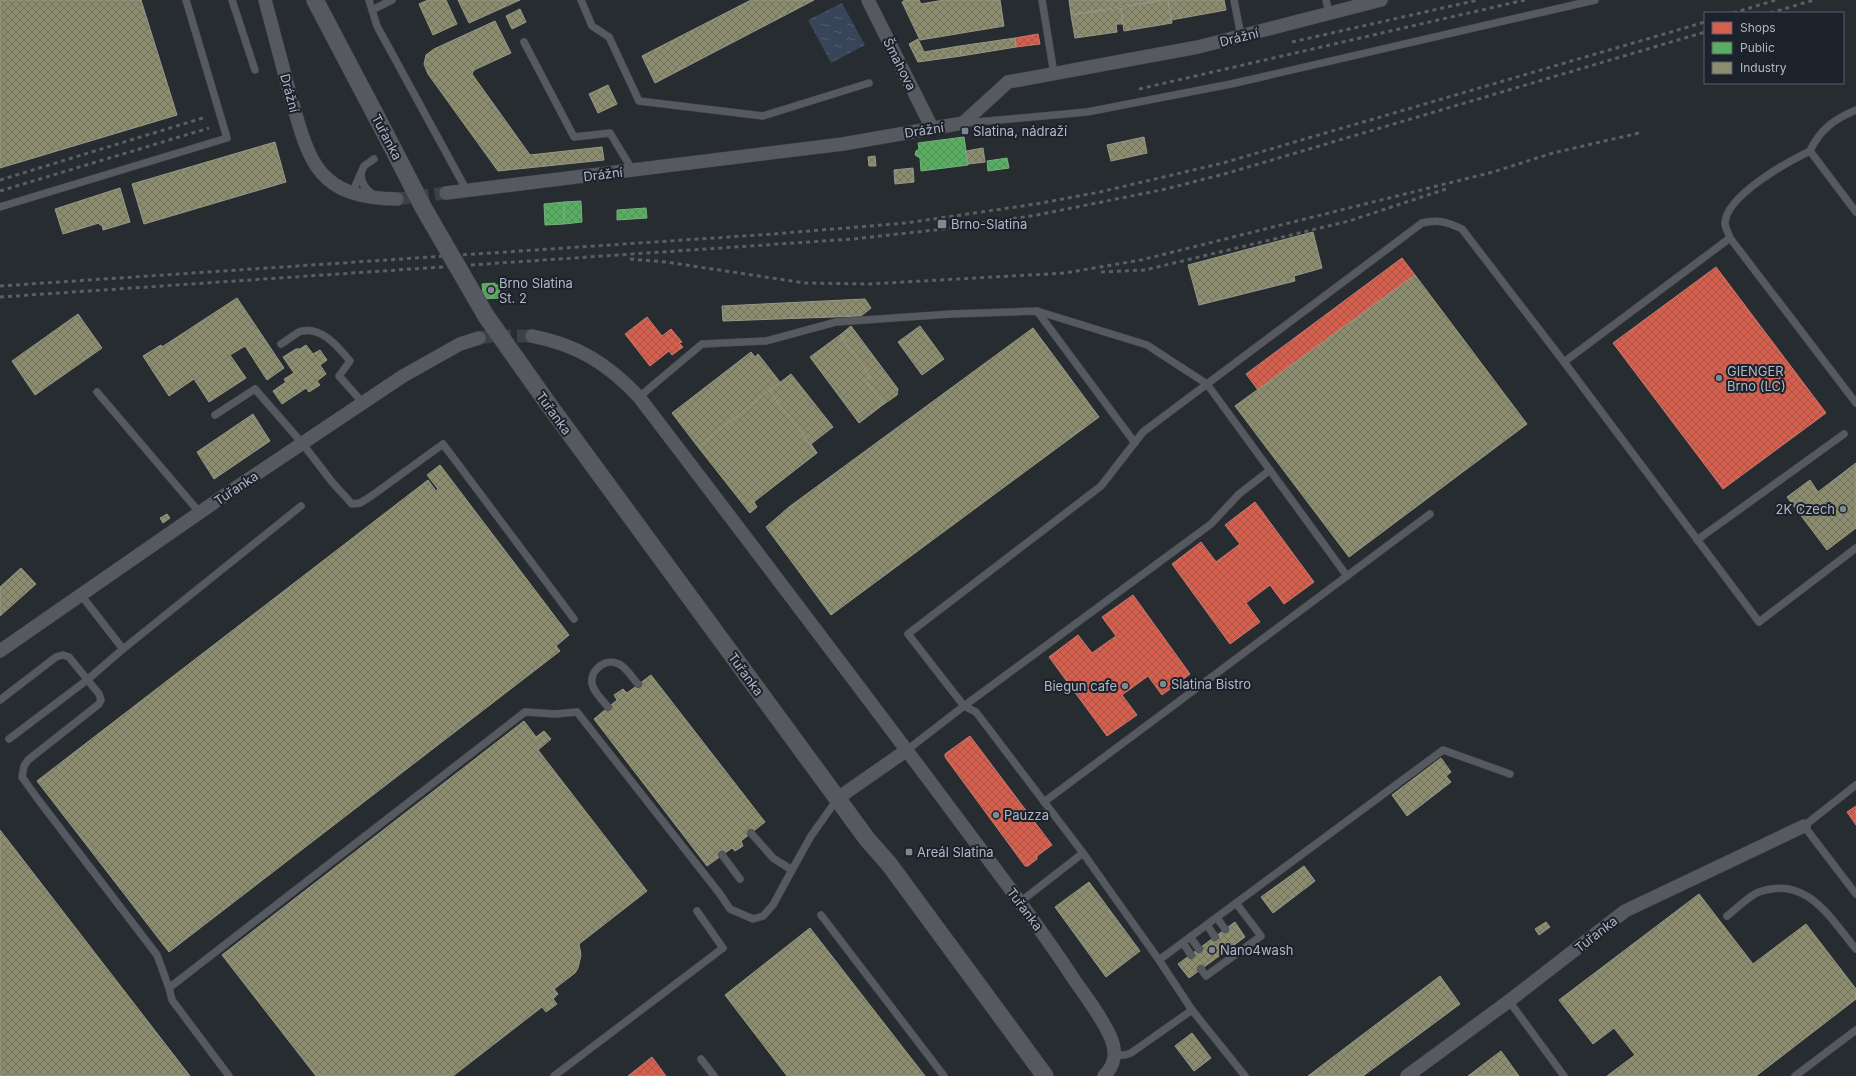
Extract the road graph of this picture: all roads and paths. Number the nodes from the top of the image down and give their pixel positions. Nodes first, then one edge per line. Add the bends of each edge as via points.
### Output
1 (186, 0) edge
2 (232, 0) edge
3 (265, 0) edge
4 (315, 0) edge
5 (369, 0) edge
6 (392, 0) edge
7 (581, 0) edge
8 (868, 0) edge
9 (1042, 0) edge
10 (1234, 0) edge
11 (1326, 0) edge
12 (1381, 0) edge
13 (1595, 0) edge
14 (372, 10) junction
15 (1329, 13) junction
16 (1241, 36) junction
17 (524, 42) dead end
18 (255, 70) dead end
19 (1054, 74) junction
20 (869, 83) dead end
21 (1856, 110) edge
22 (963, 123) junction
23 (932, 128) junction
24 (1810, 151) junction
25 (374, 159) dead end
26 (633, 171) junction
27 (361, 172) junction
28 (467, 191) junction
29 (352, 193) junction
30 (446, 193) tunnel mouth
31 (379, 198) junction
32 (396, 199) tunnel mouth
33 (0, 207) edge
34 (1856, 212) edge
35 (1730, 238) junction
36 (1037, 311) junction
37 (532, 336) tunnel mouth
38 (479, 338) tunnel mouth
39 (281, 344) dead end
40 (1564, 362) junction
41 (1207, 384) junction
42 (97, 392) dead end
43 (640, 397) junction
44 (363, 403) junction
45 (1856, 403) edge
46 (215, 415) dead end
47 (1844, 434) dead end
48 (302, 443) junction
49 (1135, 443) junction
50 (1270, 470) junction
51 (301, 506) dead end
52 (200, 513) junction
53 (1430, 514) dead end
54 (1697, 540) junction
55 (1856, 548) edge
56 (1347, 576) junction
57 (81, 595) junction
58 (574, 619) dead end
59 (123, 649) junction
60 (0, 651) edge
61 (87, 680) junction
62 (638, 684) dead end
63 (0, 700) edge
64 (964, 706) junction
65 (608, 707) dead end
66 (9, 739) dead end
67 (907, 750) junction
68 (1510, 774) dead end
69 (1856, 785) edge
70 (838, 798) junction
71 (1044, 802) junction
72 (1804, 826) junction
73 (752, 833) dead end
74 (1083, 853) junction
75 (722, 855) dead end
76 (792, 870) junction
77 (740, 879) dead end
78 (1856, 894) edge
79 (1020, 902) junction
80 (1236, 903) junction
81 (697, 911) dead end
82 (820, 915) dead end
83 (1727, 916) dead end
84 (1217, 918) junction
85 (1207, 925) junction
86 (1225, 929) dead end
87 (1190, 937) junction
88 (1215, 937) dead end
89 (1182, 943) junction
90 (1236, 944) dead end
91 (1199, 948) dead end
92 (1856, 950) edge
93 (1226, 951) dead end
94 (1241, 951) junction
95 (1191, 955) dead end
96 (1231, 958) junction
97 (1159, 960) junction
98 (1210, 963) dead end
99 (1201, 969) dead end
100 (1215, 970) junction
101 (169, 988) junction
102 (1509, 1001) junction
103 (1192, 1010) junction
104 (1856, 1030) edge
105 (1115, 1055) junction
106 (701, 1059) dead end
107 (229, 1076) edge
108 (554, 1076) edge
109 (714, 1076) edge
110 (944, 1076) edge
111 (1045, 1076) edge
112 (1104, 1076) edge
113 (1245, 1076) edge
114 (1407, 1076) edge
115 (1564, 1076) edge
116 (1795, 1076) edge

1 - 33 lane via 227,138
2 - 18 lane
3 - 29 street, Drážní via 299,126 310,157 329,180
4 - 70 street, Tuřanka, bridge via 423,207 486,316 549,406
5 - 14 lane
6 - 14 lane
7 - 20 lane via 592,26 609,37 639,101 763,116
8 - 23 street, Šmahova
9 - 19 lane
10 - 16 lane
11 - 15 lane
12 - 15 street, Drážní
13 - 22 lane via 1239,82 1087,112
14 - 28 lane via 377,26
15 - 16 street, Drážní
16 - 19 street, Drážní via 1198,47
17 - 26 lane via 574,137 610,133
19 - 22 street, Drážní via 1008,82
21 - 24 lane via 1825,127 1815,139
22 - 23 street, Drážní
23 - 26 street, Drážní via 844,144
24 - 34 lane
24 - 35 lane via 1782,164 1743,195 1729,210 1725,224
25 - 27 lane
26 - 28 street, Drážní
27 - 29 lane
27 - 31 lane via 364,186
28 - 30 street, Drážní
29 - 31 street, Drážní
31 - 32 street, Drážní
35 - 40 lane
35 - 45 lane
36 - 41 lane via 1147,345
36 - 43 lane via 836,322 766,341 702,344
36 - 49 lane
37 - 43 street, Tuřanka via 570,346 595,359 620,377
38 - 44 street, Tuřanka via 436,356
39 - 44 lane via 302,331 319,333 336,344 350,361 339,376
40 - 41 lane via 1462,229 1435,220 1422,223
40 - 54 lane
41 - 49 lane via 1143,432
41 - 50 lane
42 - 52 lane
43 - 67 street, Tuřanka
44 - 48 street, Tuřanka
46 - 48 lane via 255,389
47 - 54 lane
48 - 52 street, Tuřanka
48 - 58 lane via 352,504 370,497 443,444
49 - 64 lane via 1100,486 908,634
50 - 56 lane
50 - 64 lane via 1239,494 1211,524
51 - 59 lane
52 - 57 street, Tuřanka
53 - 56 lane
54 - 55 lane via 1759,622
56 - 71 lane
57 - 59 lane
57 - 60 street, Tuřanka
59 - 61 lane
61 - 63 lane via 69,657 63,655 56,657
61 - 66 lane
61 - 101 lane via 99,694 99,704 28,760 22,777 157,955
62 - 65 lane via 621,665 611,662 600,665 593,677 593,686
64 - 67 lane
64 - 71 lane via 976,712
67 - 70 street
67 - 79 street, Tuřanka
68 - 80 lane via 1443,750
69 - 72 lane
70 - 76 lane
70 - 111 street, Tuřanka
71 - 74 lane
72 - 78 lane
72 - 102 street, Tuřanka via 1625,911
73 - 76 lane via 773,858
74 - 79 lane
74 - 97 lane
75 - 77 lane
76 - 101 lane via 773,905 763,916 753,919 730,909 577,712 525,712
79 - 105 street, Tuřanka via 1103,1022
80 - 84 lane
80 - 94 lane via 1262,936
81 - 108 lane via 723,948
82 - 110 lane
83 - 92 lane via 1758,892 1788,887 1816,901
84 - 85 lane
84 - 86 lane
85 - 87 lane
85 - 88 lane
87 - 89 lane
87 - 91 lane
89 - 95 lane
89 - 97 lane
90 - 94 lane
93 - 96 lane
94 - 96 lane
96 - 100 lane
97 - 103 lane
98 - 100 lane
99 - 100 lane via 1206,976
101 - 107 lane via 172,1000
102 - 114 street, Tuřanka
102 - 115 lane
103 - 105 lane via 1130,1053
103 - 113 lane
104 - 116 lane
105 - 112 street via 1113,1066
106 - 109 lane

